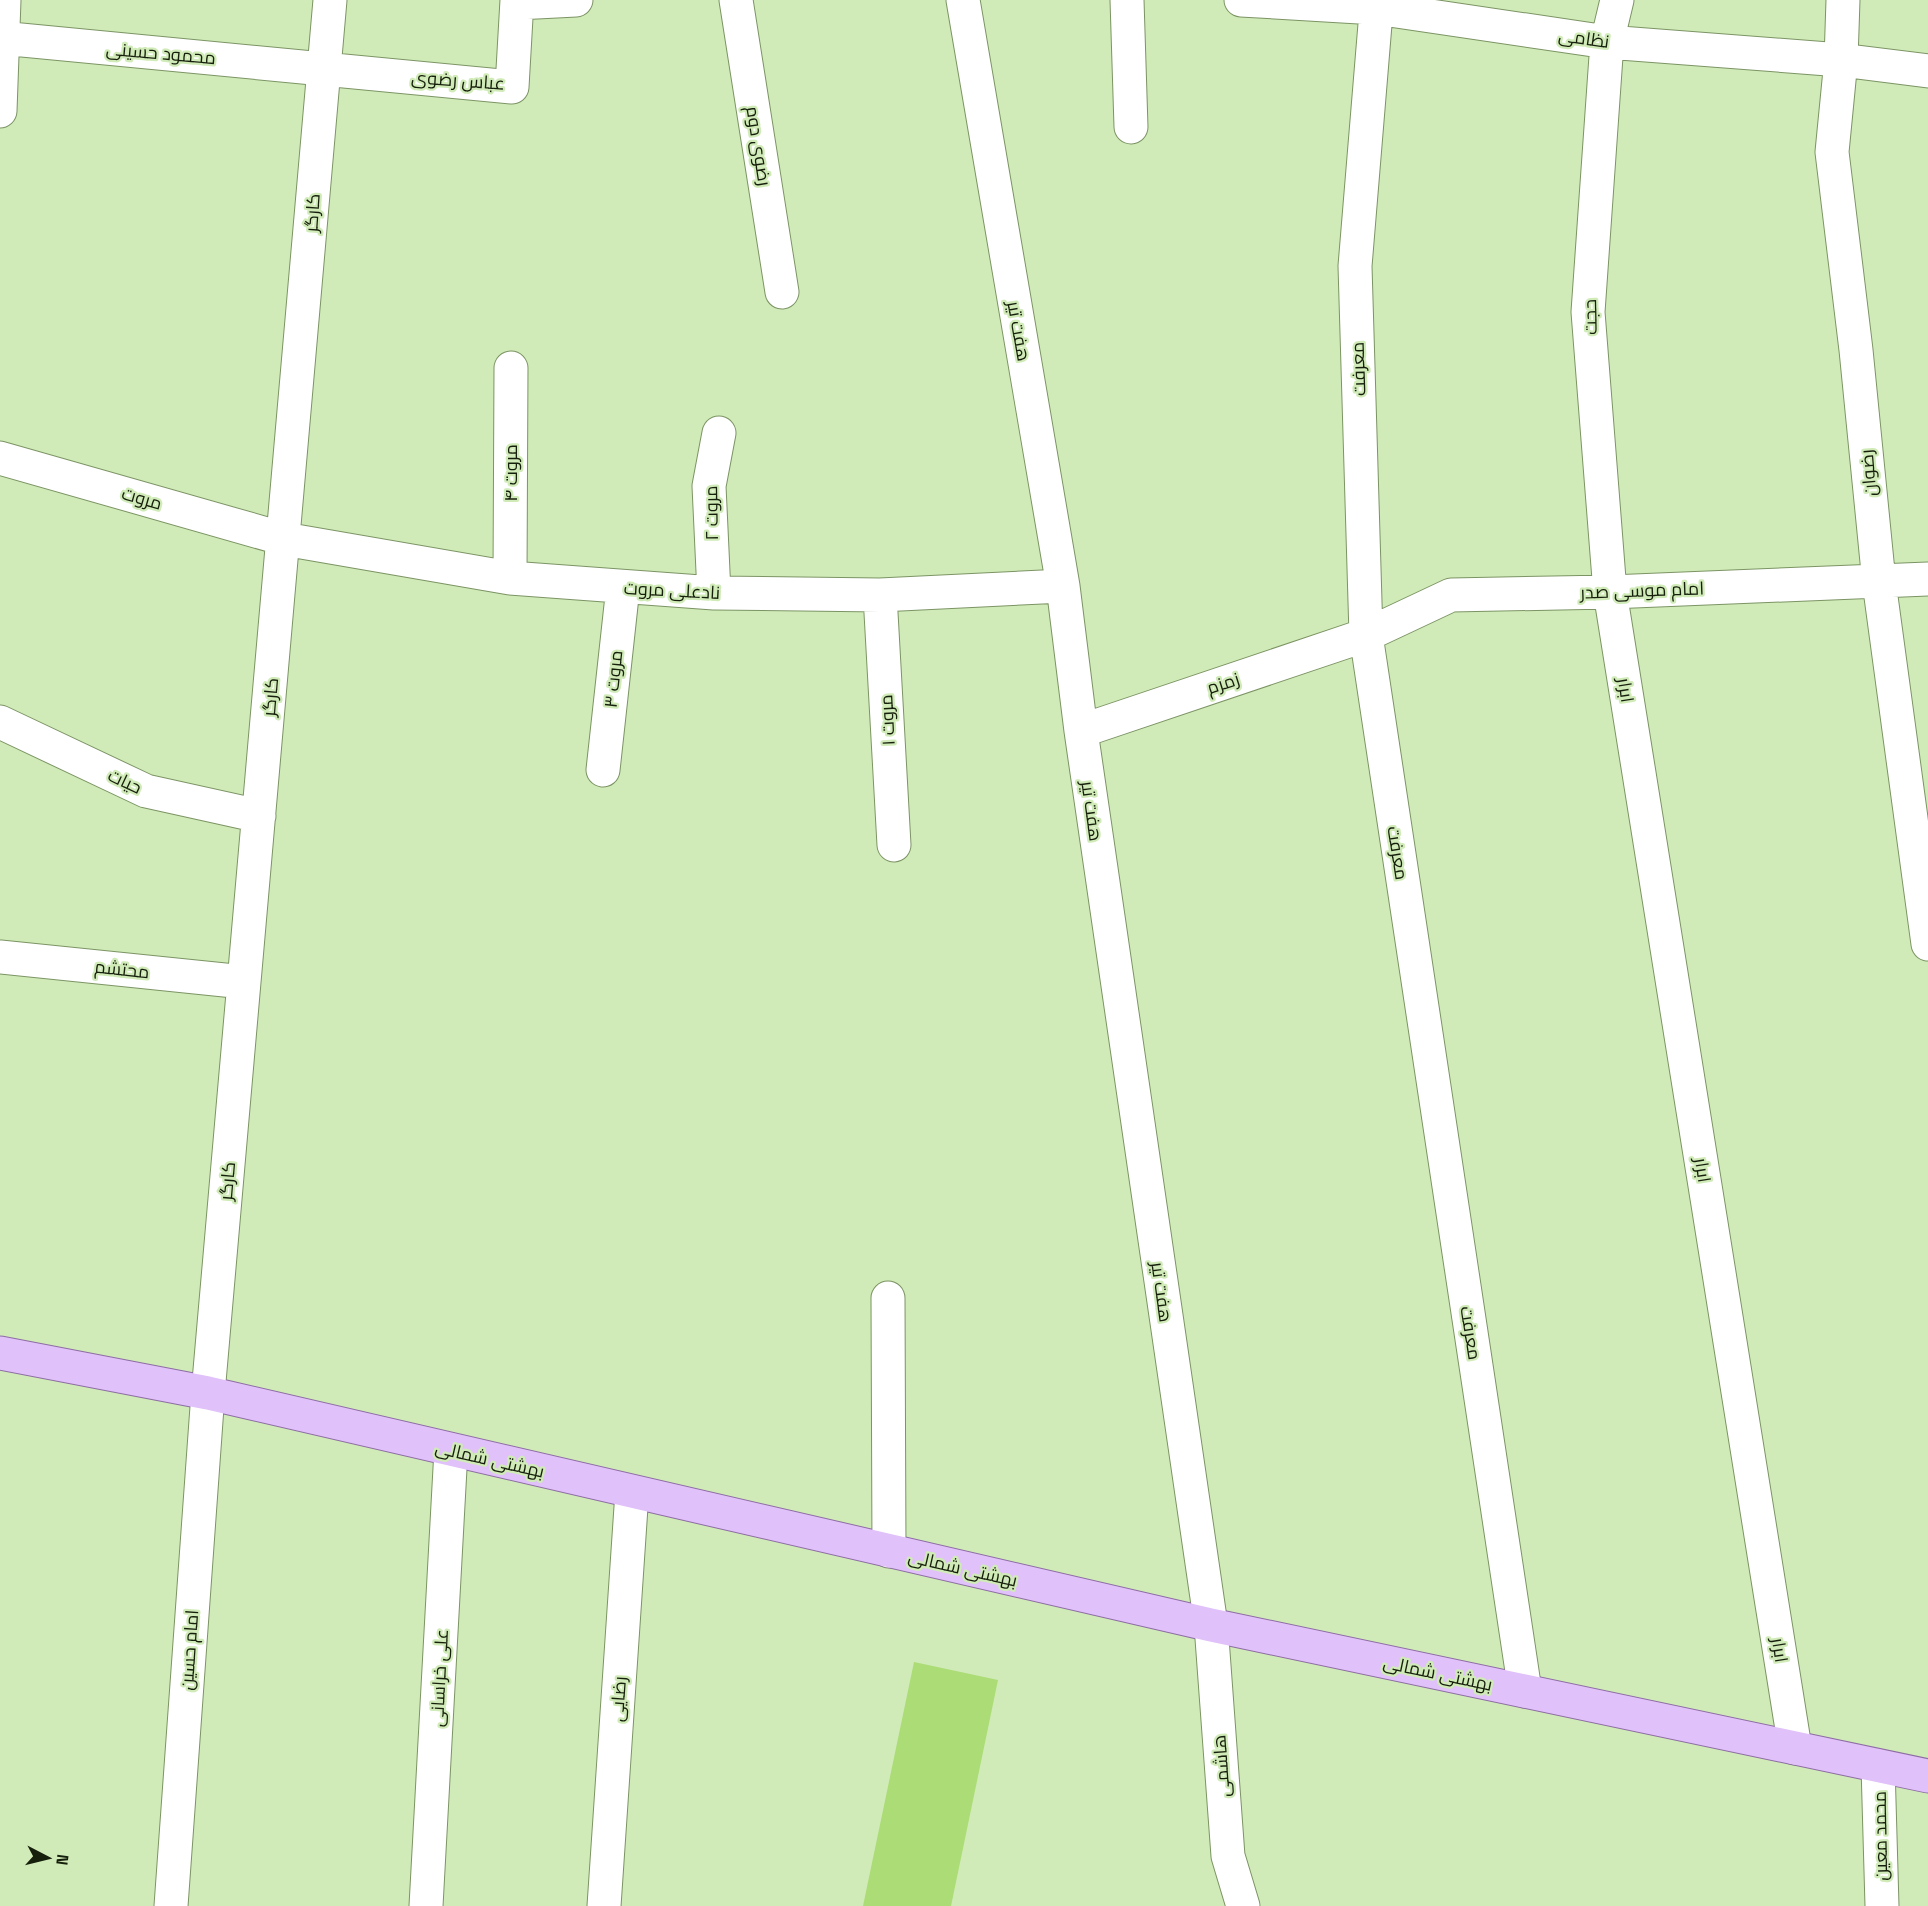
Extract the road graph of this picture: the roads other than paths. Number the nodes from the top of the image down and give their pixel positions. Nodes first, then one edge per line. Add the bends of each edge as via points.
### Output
1 (4, 0) edge
2 (330, 0) edge
3 (576, 0) edge
4 (736, 0) edge
5 (963, 0) edge
6 (1127, 0) edge
7 (1241, 0) edge
8 (1617, 0) edge
9 (1843, 0) edge
10 (517, 1) edge
11 (1377, 4) edge
12 (1, 38) edge
13 (1607, 42) junction
14 (1841, 60) junction
15 (323, 68) junction
16 (1928, 71) edge
17 (0, 111) edge
18 (1131, 128) dead end
19 (778, 297) dead end
20 (511, 368) dead end
21 (720, 433) dead end
22 (0, 458) edge
23 (284, 538) junction
24 (510, 578) junction
25 (1928, 579) edge
26 (1879, 582) junction
27 (1062, 586) junction
28 (623, 587) junction
29 (1610, 592) junction
30 (714, 593) junction
31 (880, 595) junction
32 (1366, 635) junction
33 (0, 722) edge
34 (1081, 730) junction
35 (603, 770) dead end
36 (259, 816) junction
37 (894, 845) dead end
38 (1928, 944) edge
39 (0, 957) edge
40 (244, 982) junction
41 (888, 1298) dead end
42 (0, 1353) edge
43 (208, 1393) junction
44 (451, 1450) junction
45 (632, 1492) junction
46 (889, 1551) junction
47 (1211, 1625) junction
48 (1525, 1691) junction
49 (1795, 1748) junction
50 (1878, 1766) junction
51 (1928, 1776) edge
52 (171, 1906) edge
53 (426, 1906) edge
54 (604, 1906) edge
55 (1243, 1906) edge
56 (1882, 1906) edge

1 - 12 street
2 - 15 street, کارگر
3 - 10 street, عباس رضوی
4 - 19 street, رضوی دوم
5 - 27 street, هفت تیر
6 - 18 street
7 - 11 street, نظامی
8 - 13 street, حجت
9 - 14 street, رضوان
10 - 15 street, عباس رضوی via 512,87
11 - 13 street, نظامی
11 - 32 street, معرفت via 1355,266
12 - 15 street, محمود حسینی
12 - 17 street
13 - 14 street, نظامی
13 - 29 street, حجت via 1588,312
14 - 16 street, نظامی
14 - 26 street, رضوان via 1832,152
15 - 23 street, کارگر
20 - 24 street, مروت ۴
21 - 30 street, مروت ۲ via 709,486
22 - 23 street, مروت
23 - 24 street, نادعلی مروت
23 - 36 street, کارگر
24 - 28 street, نادعلی مروت
25 - 26 street, امام موسی صدر
26 - 29 street, امام موسی صدر
26 - 38 street, رضوان
27 - 31 street, نادعلی مروت
27 - 34 street, هفت تیر
28 - 30 street, نادعلی مروت
28 - 35 street, مروت ۳
29 - 32 street, امام موسی صدر via 1452,595
29 - 49 street, ابرار
30 - 31 street, نادعلی مروت
31 - 37 street, مروت ۱
32 - 34 street, زمزم
32 - 48 street, معرفت
33 - 36 street, حیات via 146,791
34 - 47 street, هفت تیر
36 - 40 street, کارگر
39 - 40 street, محتشم
40 - 43 street, کارگر
41 - 46 street
42 - 43 main road, بهشتی شمالی
43 - 44 main road, بهشتی شمالی
43 - 52 street, امام حسین
44 - 45 main road, بهشتی شمالی
44 - 53 street, علی خراسانی
45 - 46 main road, بهشتی شمالی
45 - 54 street, رضایی
46 - 47 main road, بهشتی شمالی
47 - 48 main road, بهشتی شمالی
47 - 55 street, هاشمی via 1228,1856
48 - 49 main road, بهشتی شمالی
49 - 50 main road, بهشتی شمالی
50 - 51 main road, بهشتی شمالی
50 - 56 street, محمد معین

